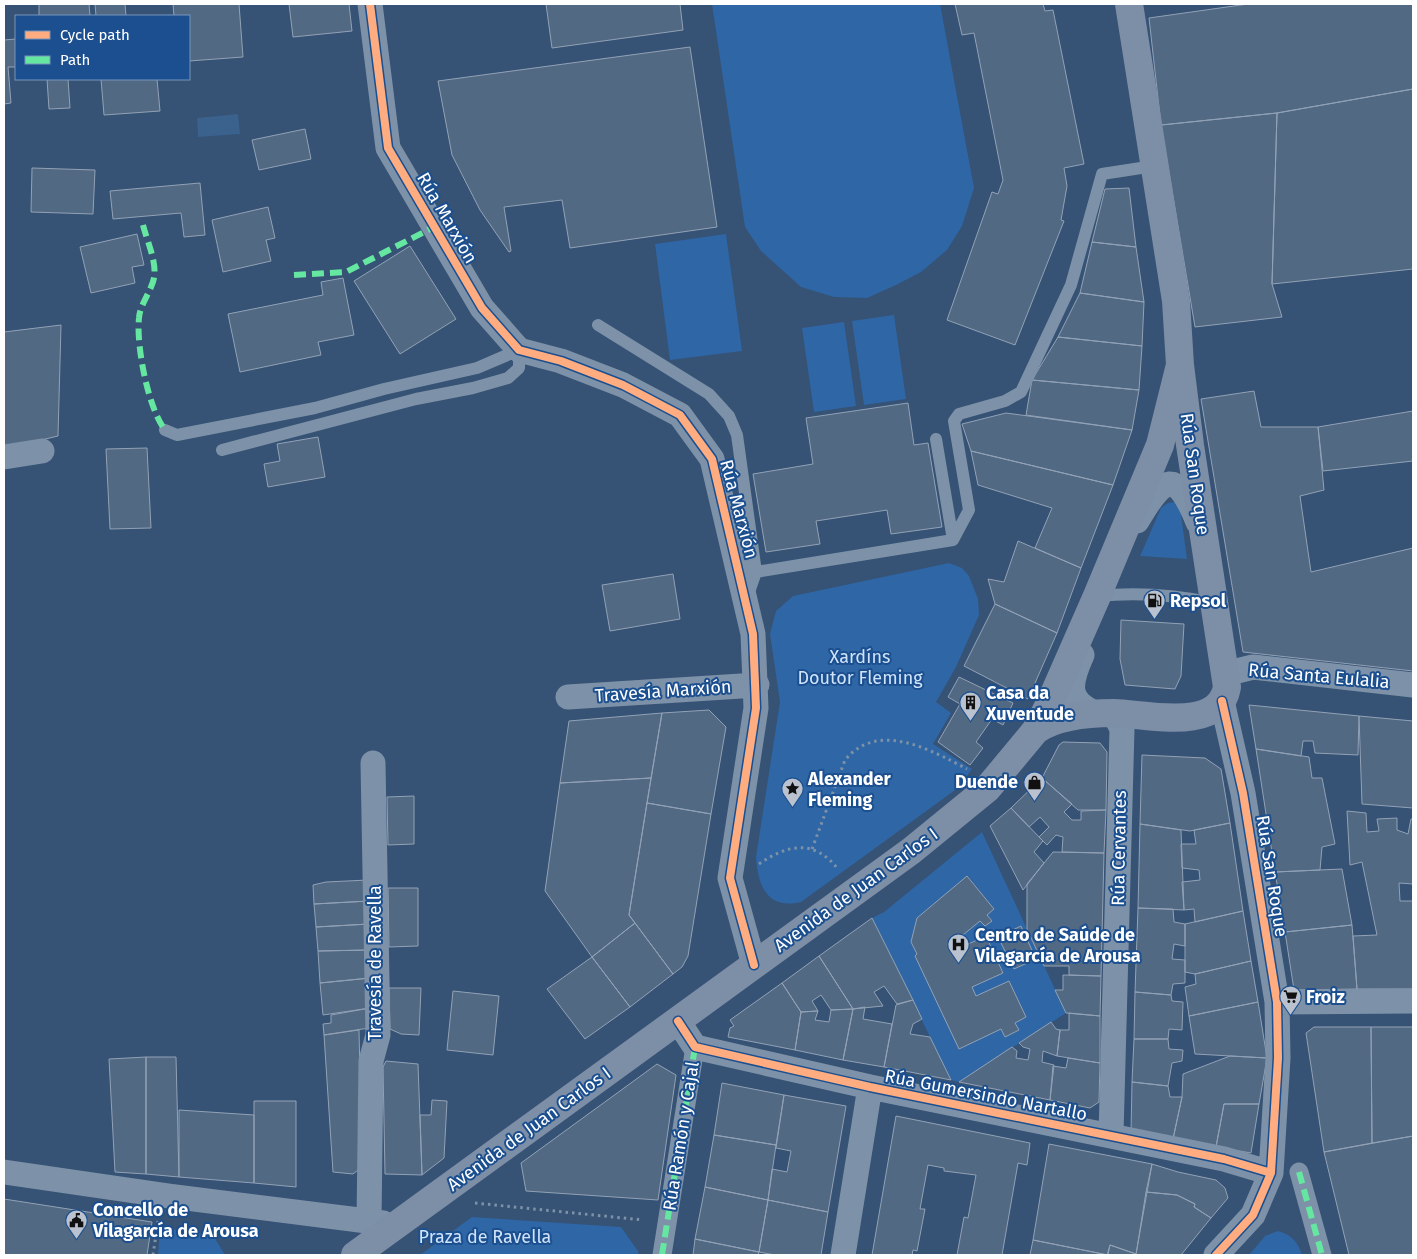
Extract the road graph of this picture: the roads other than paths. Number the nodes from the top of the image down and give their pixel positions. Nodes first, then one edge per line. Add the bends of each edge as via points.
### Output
1 (370, 4) edge
2 (1129, 4) edge
3 (1154, 166) junction
4 (598, 325) dead end
5 (519, 350) junction
6 (1180, 365) junction
7 (165, 430) dead end
8 (936, 439) dead end
9 (222, 450) dead end
10 (42, 451) dead end
11 (4, 457) edge
12 (1203, 534) junction
13 (953, 540) junction
14 (1120, 543) junction
15 (756, 572) junction
16 (1095, 600) junction
17 (746, 602) junction
18 (1215, 603) junction
19 (1413, 684) edge
20 (757, 685) junction
21 (1225, 689) junction
22 (568, 697) dead end
23 (1106, 714) junction
24 (1036, 730) junction
25 (373, 763) dead end
26 (754, 965) junction
27 (1413, 1001) edge
28 (1277, 1002) junction
29 (678, 1021) junction
30 (695, 1047) junction
31 (870, 1088) junction
32 (1111, 1135) junction
33 (4, 1172) edge
34 (1299, 1172) dead end
35 (1271, 1173) junction
36 (369, 1222) junction
37 (396, 1225) junction
38 (355, 1255) edge
39 (662, 1255) edge
40 (842, 1255) edge
41 (1216, 1255) edge
42 (1322, 1255) edge

1 - 5 street, Rúa Marxión via 388,148 482,308
2 - 3 main road
3 - 6 main road via 1176,301
3 - 13 lane via 1102,174 1070,285 1020,392 1005,402 960,414 954,421 969,510
4 - 15 lane via 709,394 729,416 737,435
5 - 7 lane via 478,368 315,408 176,435
5 - 9 lane via 519,368 508,378
5 - 17 street, Rúa Marxión via 562,361 623,385 680,415 712,459
6 - 12 main road, Rúa San Roque
6 - 14 main road, Avenida de Juan Carlos I via 1160,445
8 - 13 lane
10 - 11 street
12 - 14 street, Avenida de Juan Carlos I via 1182,490 1168,483 1155,493
12 - 18 main road, Rúa San Roque
13 - 15 lane
14 - 16 main road, Avenida de Juan Carlos I
15 - 17 lane
16 - 18 lane via 1122,594 1192,598
16 - 23 street, Avenida de Juan Carlos I via 1090,638 1073,675 1072,686 1075,699 1088,710
16 - 24 main road, Avenida de Juan Carlos I
17 - 20 street, Rúa Marxión via 753,634
18 - 21 main road, Rúa San Roque
19 - 21 street, Rúa Santa Eulalia via 1253,667 1233,672
20 - 22 street, Travesía Marxión
20 - 26 street, Rúa Marxión via 730,878
21 - 23 main road via 1215,710 1195,716
21 - 28 street, Rúa San Roque
23 - 24 main road via 1056,720
23 - 32 street, Rúa Cervantes via 1122,729
24 - 26 main road, Avenida de Juan Carlos I via 987,789 966,807
25 - 36 street, Travesía de Ravella via 378,1035 371,1061
26 - 29 main road, Avenida de Juan Carlos I
27 - 28 street
28 - 35 street, Rúa San Roque via 1278,1058
29 - 30 street, Rúa Ramón y Cajal
29 - 37 main road, Avenida de Juan Carlos I
30 - 31 street, Rúa Gumersindo Nartallo
30 - 39 street, Rúa Ramón y Cajal
31 - 32 street, Rúa Gumersindo Nartallo
31 - 40 street
32 - 35 street, Rúa Gumersindo Nartallo via 1224,1159
33 - 36 street
34 - 42 street
35 - 41 street, Rúa San Roque via 1253,1215
36 - 37 street
37 - 38 main road, Avenida de Juan Carlos I

